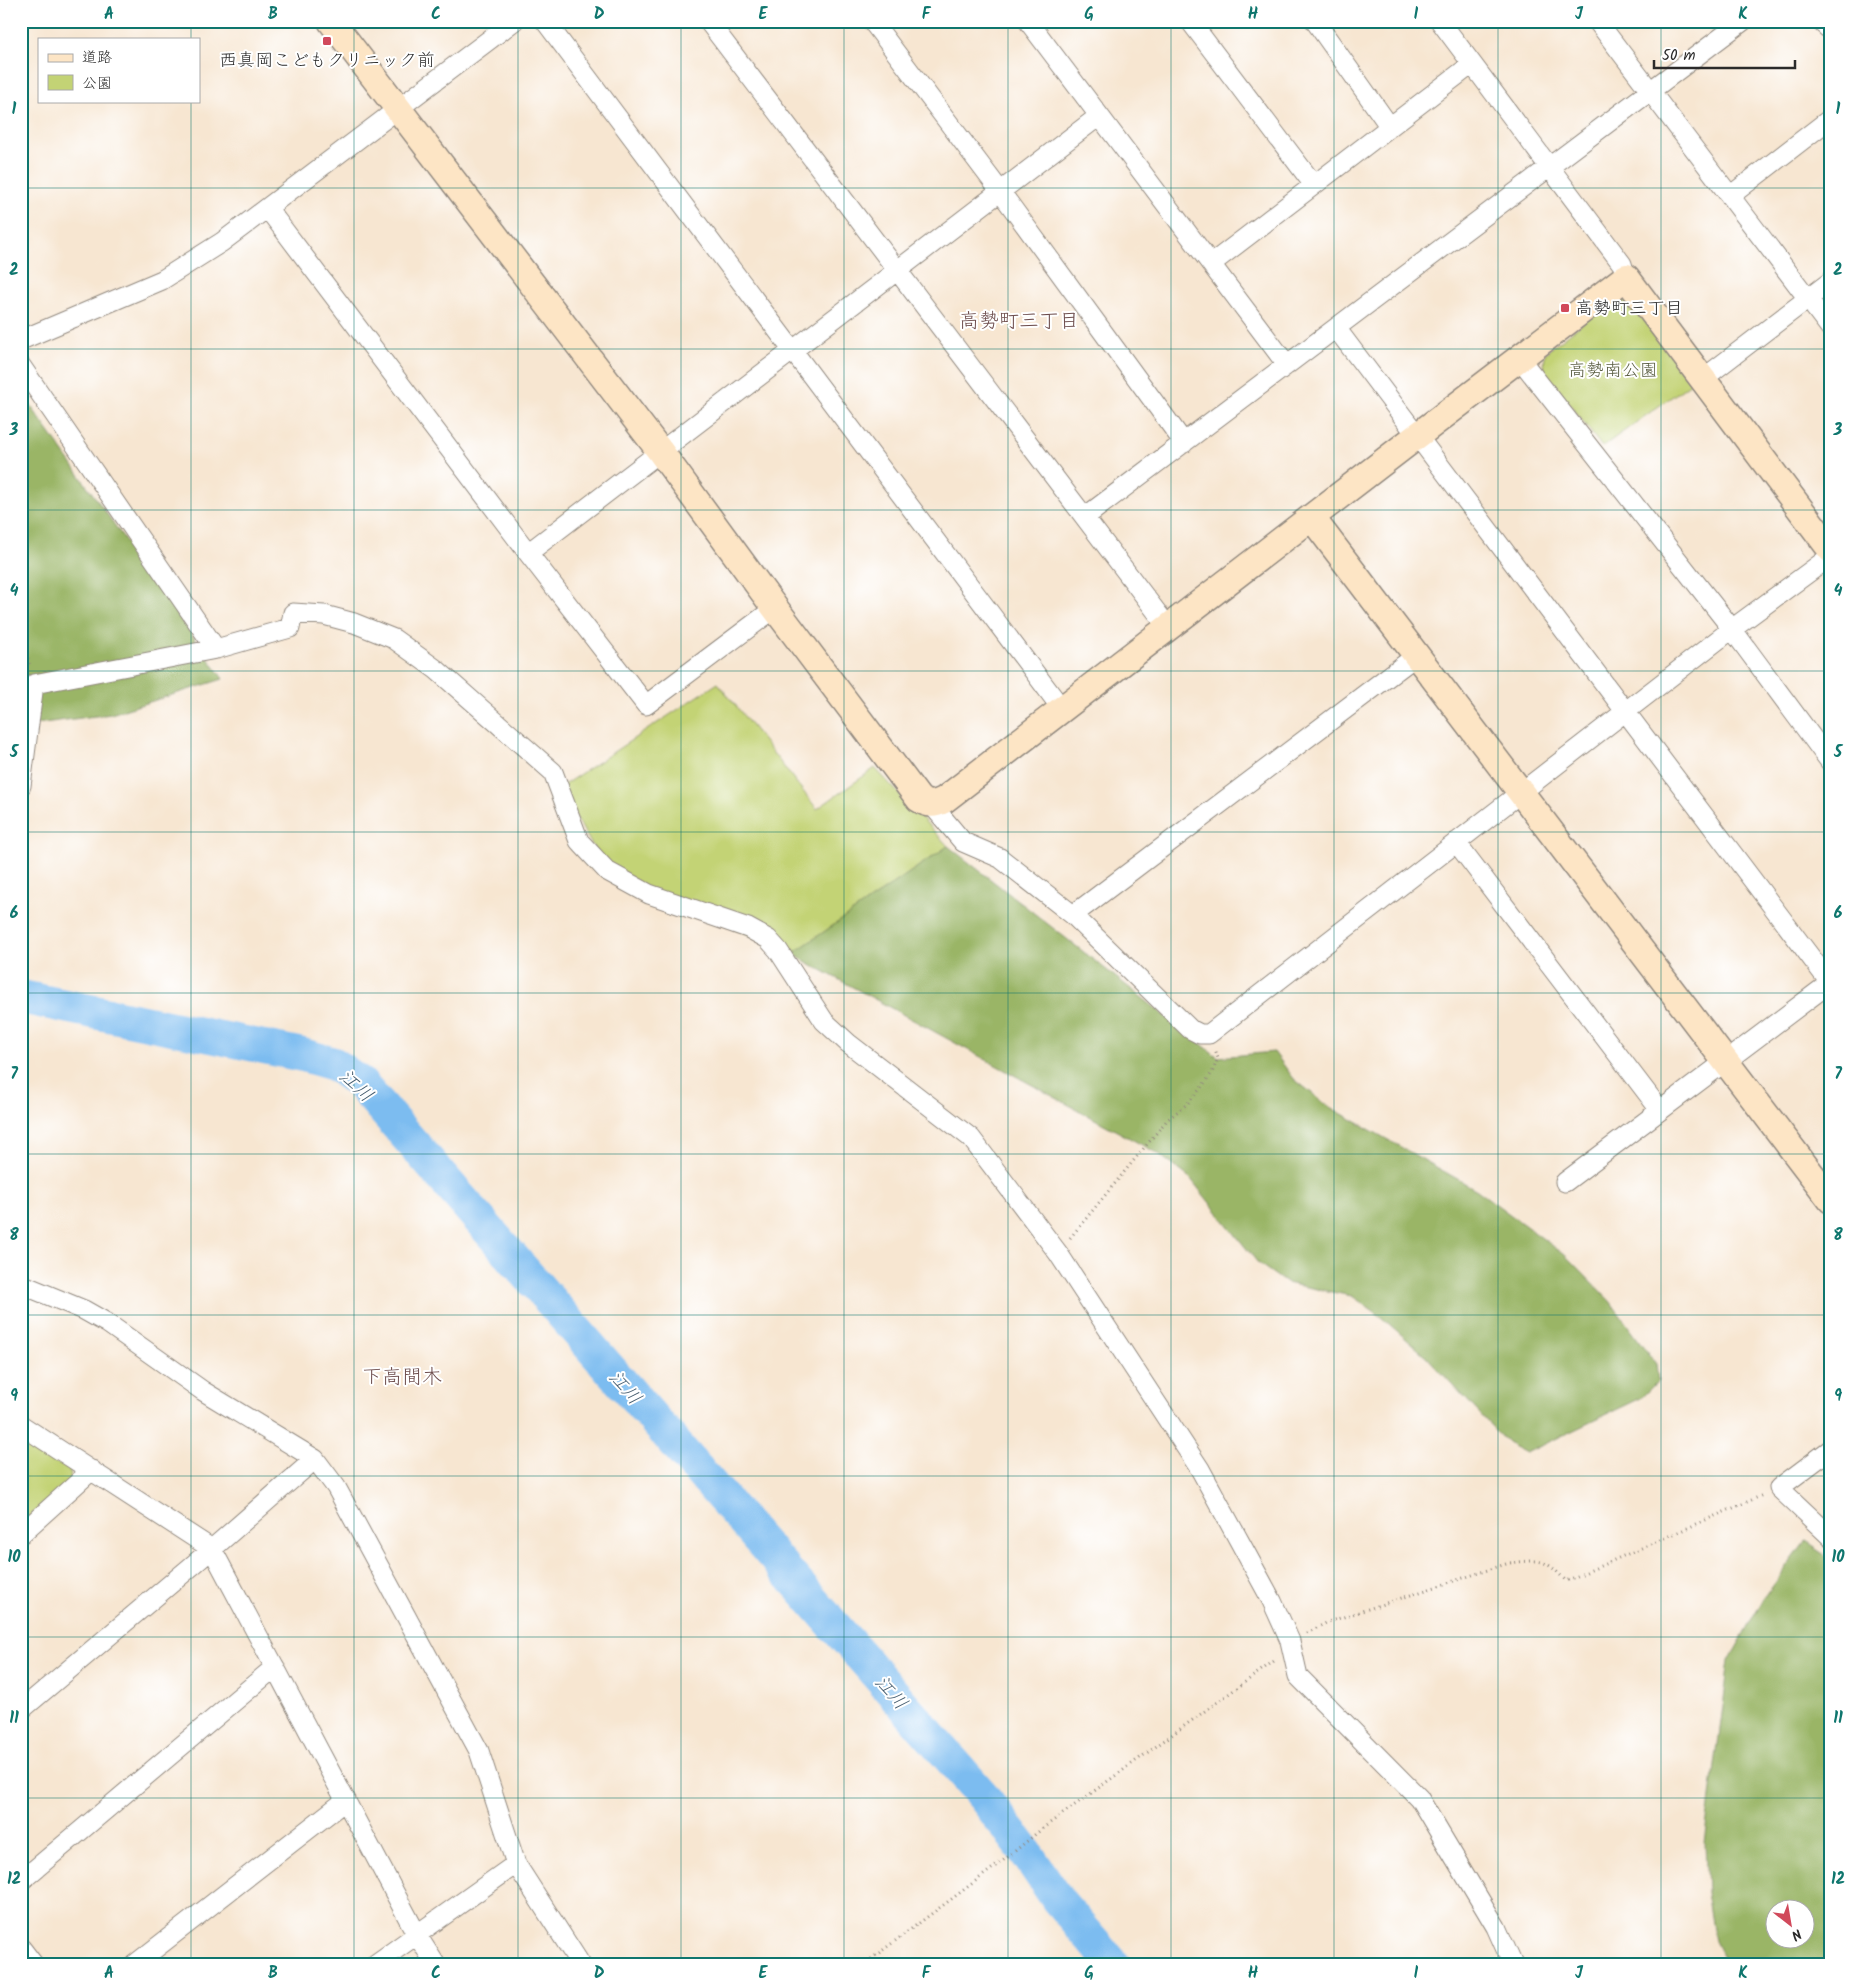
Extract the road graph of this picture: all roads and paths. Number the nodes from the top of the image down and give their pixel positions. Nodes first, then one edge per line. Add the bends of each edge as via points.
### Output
1 (331, 21) edge
2 (514, 21) edge
3 (545, 21) edge
4 (708, 21) edge
5 (872, 21) edge
6 (1028, 21) edge
7 (1190, 21) edge
8 (1314, 21) edge
9 (1440, 21) edge
10 (1597, 21) edge
11 (1743, 21) edge
12 (1820, 21) edge
13 (1831, 31) edge
14 (1472, 64) junction
15 (1650, 91) junction
16 (398, 108) junction
17 (1099, 116) junction
18 (1831, 118) edge
19 (1390, 127) junction
20 (1550, 167) junction
21 (1314, 185) junction
22 (1000, 191) junction
23 (1730, 196) junction
24 (268, 209) junction
25 (1211, 264) junction
26 (897, 270) junction
27 (1626, 277) junction
28 (1831, 281) edge
29 (1808, 298) junction
30 (1336, 328) junction
31 (1831, 329) edge
32 (21, 340) edge
33 (793, 350) junction
34 (1520, 359) junction
35 (1287, 365) junction
36 (21, 366) edge
37 (1704, 378) junction
38 (1417, 436) junction
39 (1184, 443) junction
40 (660, 451) junction
41 (1084, 518) junction
42 (1312, 518) junction
43 (1831, 550) edge
44 (528, 552) junction
45 (1831, 556) edge
46 (775, 608) junction
47 (1168, 627) junction
48 (21, 629) edge
49 (1732, 629) junction
50 (216, 649) junction
51 (1417, 656) junction
52 (34, 684) junction
53 (1062, 709) junction
54 (1625, 711) junction
55 (1831, 763) edge
56 (21, 786) edge
57 (1521, 792) junction
58 (932, 805) junction
59 (1456, 842) junction
60 (1073, 915) junction
61 (1830, 983) edge
62 (1209, 1034) junction
63 (1726, 1062) junction
64 (1660, 1110) junction
65 (1564, 1182) dead end
66 (1831, 1200) edge
67 (1058, 1253) junction
68 (21, 1284) edge
69 (21, 1425) edge
70 (1831, 1449) edge
71 (315, 1459) junction
72 (92, 1470) junction
73 (1779, 1488) junction
74 (21, 1534) edge
75 (1831, 1537) edge
76 (212, 1549) junction
77 (1291, 1645) junction
78 (276, 1667) junction
79 (21, 1710) edge
80 (346, 1800) junction
81 (516, 1864) junction
82 (21, 1881) edge
83 (416, 1935) junction
84 (21, 1948) edge
85 (34, 1965) edge
86 (134, 1965) edge
87 (374, 1965) edge
88 (436, 1965) edge
89 (581, 1965) edge
90 (863, 1965) edge
91 (1513, 1965) edge

1 - 16 street
2 - 16 street
3 - 33 street
4 - 26 street
5 - 22 street
6 - 17 street
7 - 21 street
8 - 19 street
9 - 14 street
10 - 15 street
11 - 15 street
12 - 13 street
14 - 19 street
14 - 20 street
15 - 20 street
15 - 23 street
16 - 24 street
16 - 40 street
17 - 22 street
17 - 25 street
18 - 23 street
19 - 21 street
20 - 27 street via 1622,264
20 - 30 street
21 - 25 street
22 - 26 street
22 - 39 street
23 - 29 street
24 - 32 street via 162,280
24 - 44 street
25 - 35 street
26 - 33 street
26 - 41 street
27 - 34 street
27 - 37 street
28 - 29 street
29 - 31 street
29 - 37 street
30 - 35 street
30 - 38 street
33 - 40 street
33 - 53 street
34 - 38 street
34 - 49 street
35 - 39 street
36 - 50 street
37 - 43 street
38 - 42 street
38 - 54 street
39 - 41 street
40 - 44 street
40 - 46 street
41 - 47 street
42 - 47 street
42 - 51 street
44 - 46 street via 646,705
45 - 49 street
46 - 58 street via 919,798
47 - 53 street
48 - 52 path
49 - 54 street
49 - 55 street
50 - 52 street
50 - 67 street via 290,628 293,613 324,615 354,622 394,639 437,670 554,772 578,841 607,871 649,894 748,928 768,939 824,1021 971,1138
51 - 57 street
51 - 60 street
52 - 56 street
53 - 58 street via 944,800
54 - 57 street
54 - 61 street
57 - 59 street
57 - 63 street
58 - 60 street via 963,842 1000,858
59 - 62 street
59 - 64 street
60 - 62 street via 1190,1029
61 - 63 street
62 - 67 path via 1218,1058 1212,1073 1187,1104 1167,1120
63 - 64 street
63 - 66 street
64 - 65 street
67 - 77 street via 1200,1469 1272,1601
68 - 71 street via 107,1323 203,1391
69 - 72 street
70 - 73 street
71 - 76 street
71 - 81 street via 336,1487 479,1751
72 - 74 street
72 - 76 street
73 - 75 street
73 - 77 path via 1566,1581 1551,1565 1534,1560 1509,1563 1328,1622
76 - 78 street
76 - 79 street
77 - 90 path
77 - 91 street via 1298,1676 1419,1798 1496,1927
78 - 80 street
78 - 82 street
80 - 83 street
80 - 86 street
81 - 83 street
81 - 89 street
83 - 87 street
83 - 88 street
84 - 85 street

